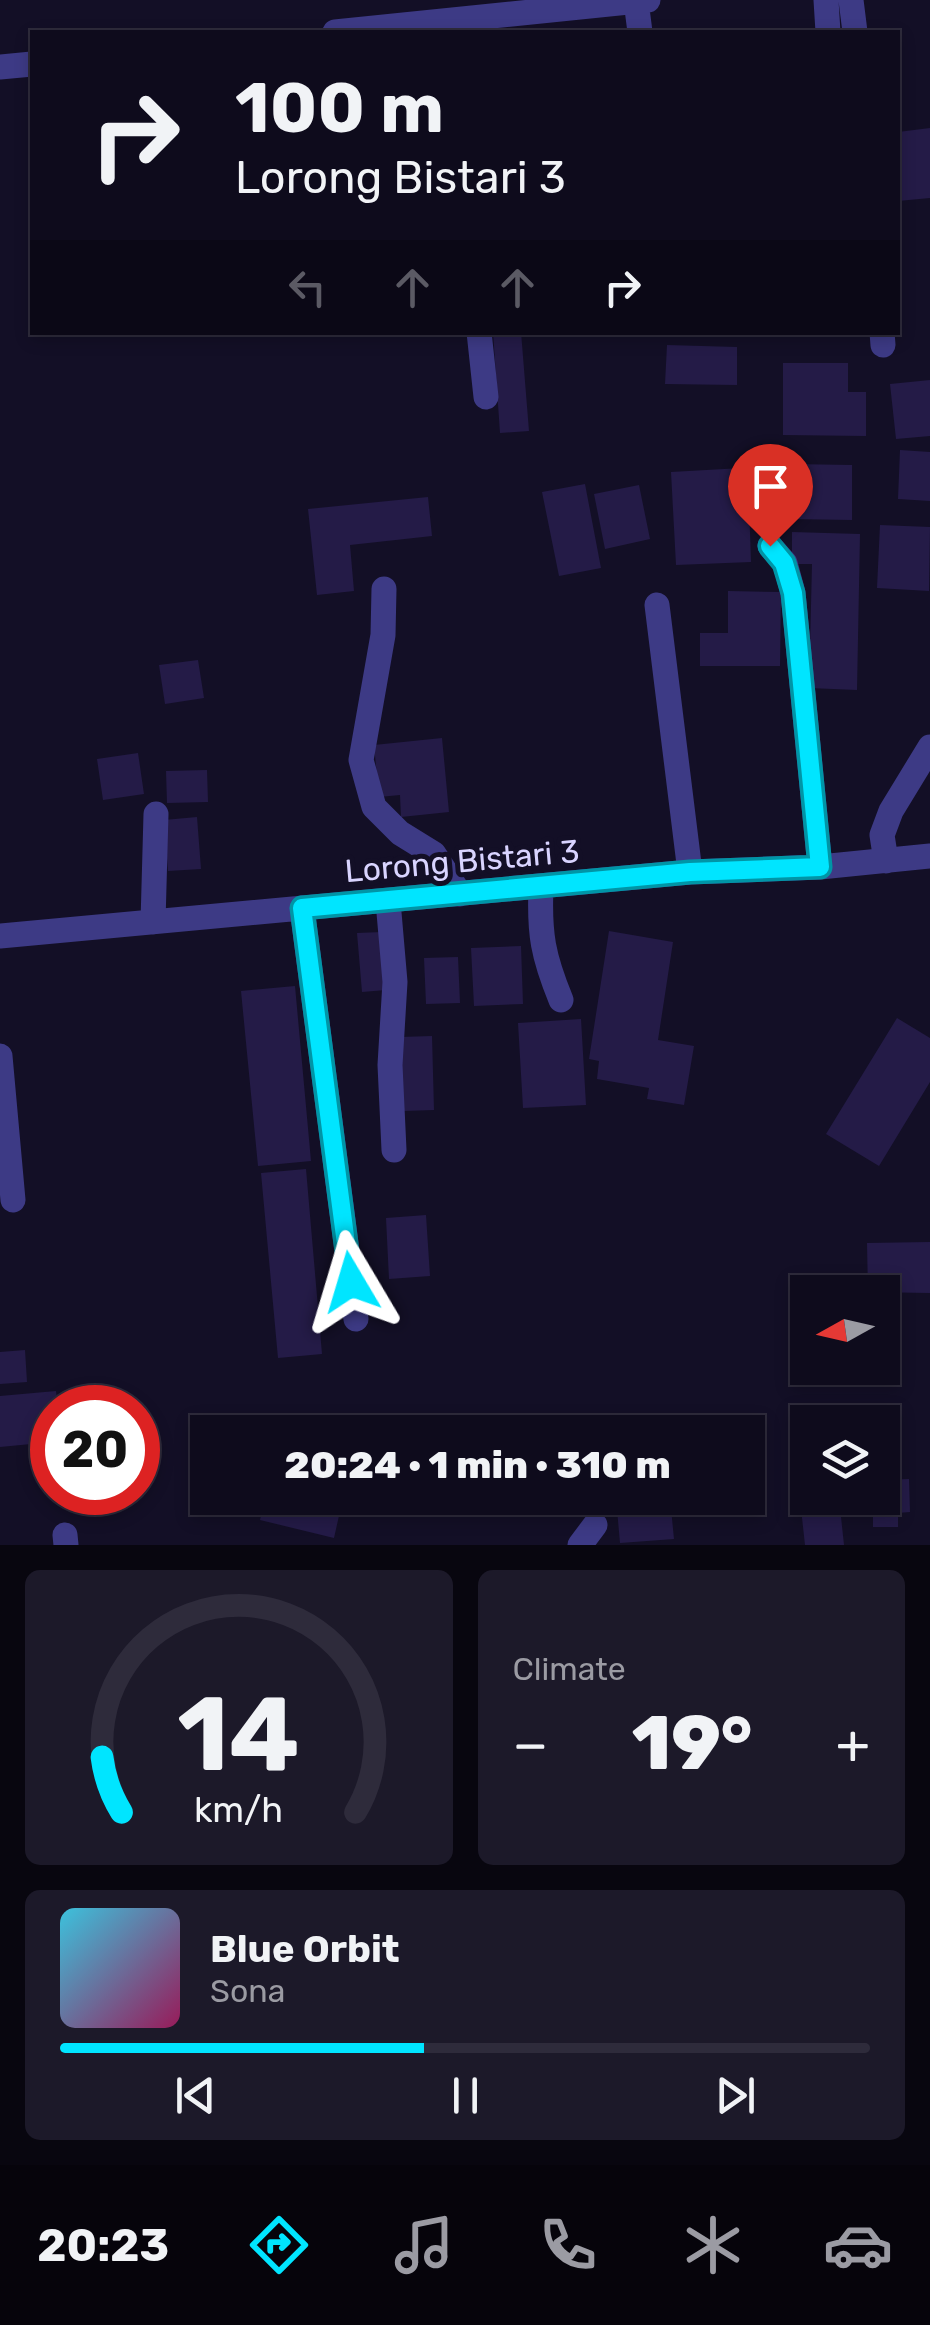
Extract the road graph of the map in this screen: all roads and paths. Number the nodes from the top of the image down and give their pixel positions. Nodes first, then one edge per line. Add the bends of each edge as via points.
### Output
1 (648, 0) edge
2 (826, 0) edge
3 (851, 0) edge
4 (636, 1) edge
5 (400, 29) edge
6 (640, 30) edge
7 (828, 30) edge
8 (855, 30) edge
9 (30, 64) edge
10 (0, 67) edge
11 (479, 335) edge
12 (486, 397) dead end
13 (770, 546) dead end
14 (384, 589) dead end
15 (657, 606) dead end
16 (930, 747) edge
17 (156, 814) dead end
18 (930, 856) edge
19 (886, 861) junction
20 (820, 867) junction
21 (690, 872) junction
22 (540, 887) junction
23 (460, 894) junction
24 (388, 901) junction
25 (302, 908) junction
26 (153, 922) junction
27 (0, 936) edge
28 (561, 1000) dead end
29 (0, 1056) edge
30 (394, 1150) dead end
31 (13, 1200) dead end
32 (356, 1319) dead end

1 - 4 street
2 - 7 street
3 - 8 street
4 - 5 street
4 - 6 street
9 - 10 street
11 - 12 street
13 - 20 street via 784,563 793,593
14 - 23 street via 362,760 374,808 434,854
15 - 21 street
16 - 19 street via 891,810 882,835
17 - 26 street
18 - 19 street, Lorong Bistari 3
19 - 20 street, Lorong Bistari 3
20 - 21 street, Lorong Bistari 3
21 - 22 street, Lorong Bistari 3
22 - 23 street, Lorong Bistari 3
22 - 28 street via 539,931
23 - 24 street, Lorong Bistari 3
24 - 25 street, Lorong Bistari 3
24 - 30 street via 395,982
25 - 26 street, Lorong Bistari 3
25 - 32 street
26 - 27 street, Lorong Bistari 3
29 - 31 street

